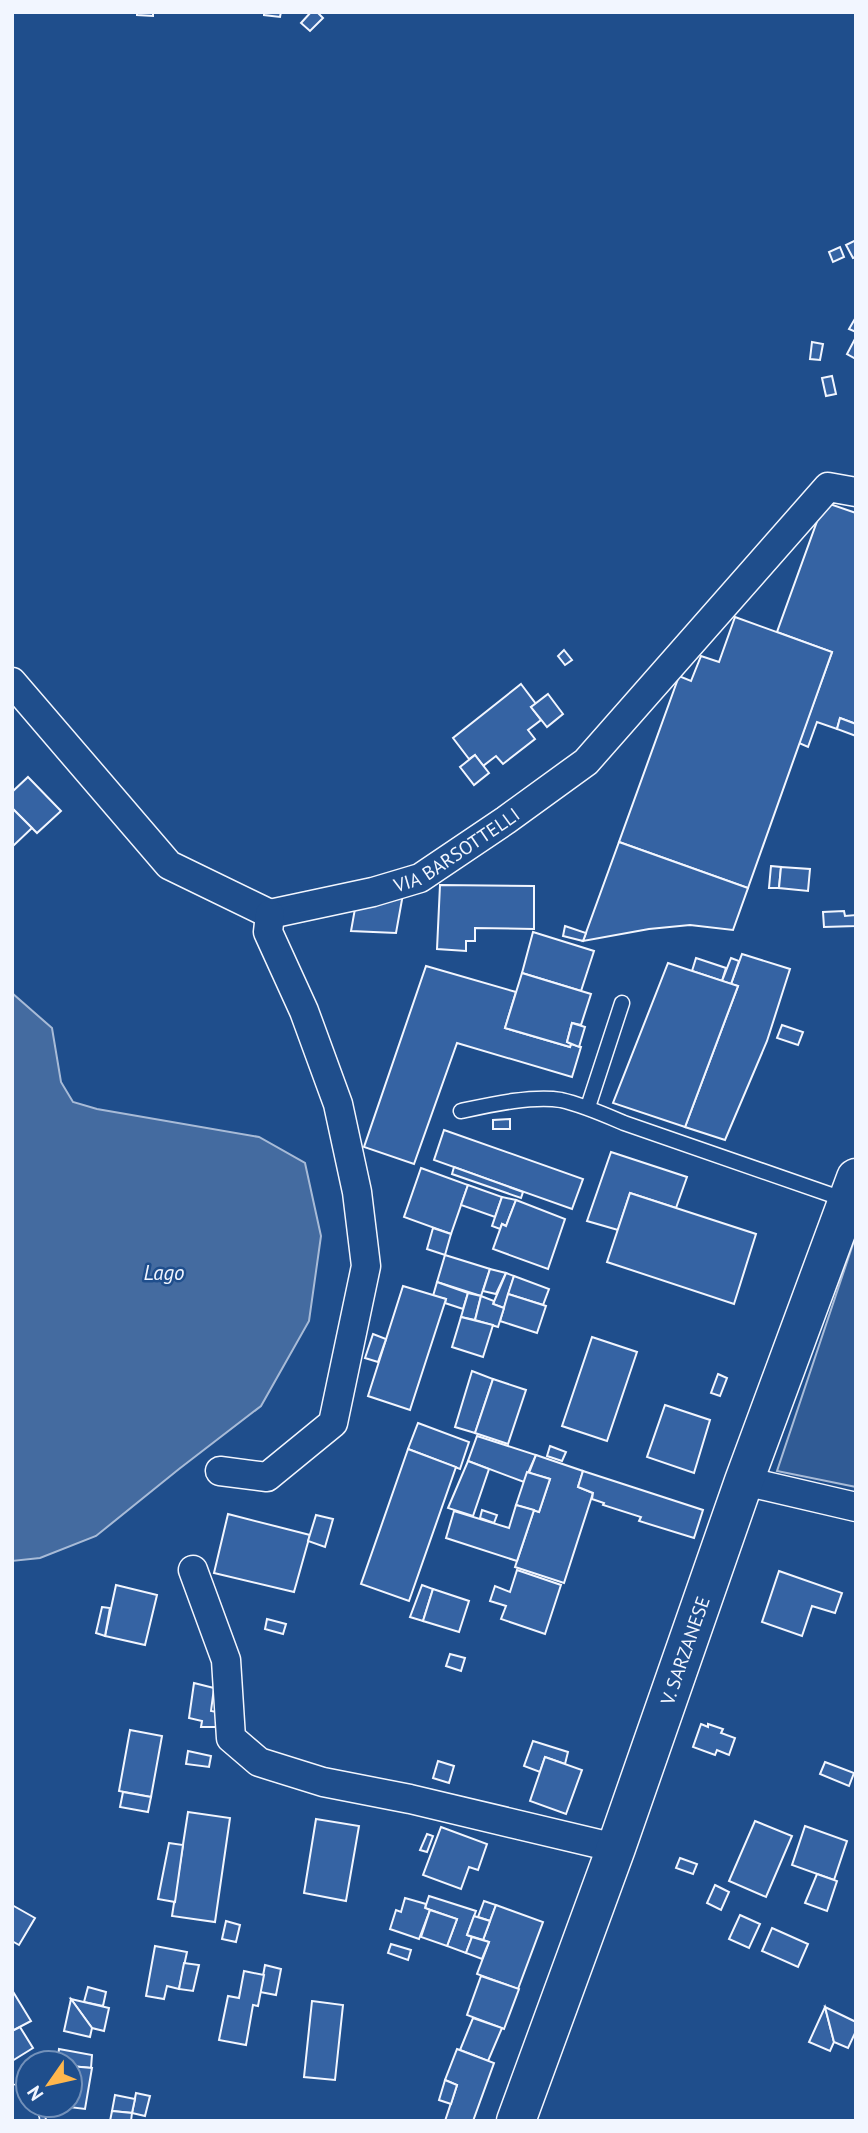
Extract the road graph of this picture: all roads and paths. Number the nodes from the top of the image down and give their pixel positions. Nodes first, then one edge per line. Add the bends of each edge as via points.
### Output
1 (856, 492) edge
2 (12, 682) edge
3 (270, 914) junction
4 (622, 1003) dead end
5 (588, 1107) junction
6 (461, 1111) dead end
7 (852, 1189) edge
8 (220, 1471) dead end
9 (744, 1481) junction
10 (856, 1507) edge
11 (193, 1570) dead end
12 (616, 1849) junction
13 (12, 2099) edge
14 (25, 2121) edge
15 (516, 2121) edge

1 - 3 street, VIA BARSOTTELLI via 828,487 586,762 506,820 420,878
2 - 3 street via 169,865
3 - 8 street via 268,932 304,1011 338,1104 357,1192 366,1266 333,1423 267,1477
4 - 5 lane
5 - 6 lane via 557,1100 499,1102
5 - 7 lane via 624,1123
7 - 9 main road, V. SARZANESE
9 - 10 street
9 - 12 main road, V. SARZANESE
11 - 12 street via 226,1660 232,1738 259,1762 323,1782
12 - 15 main road, V. SARZANESE
13 - 14 street

